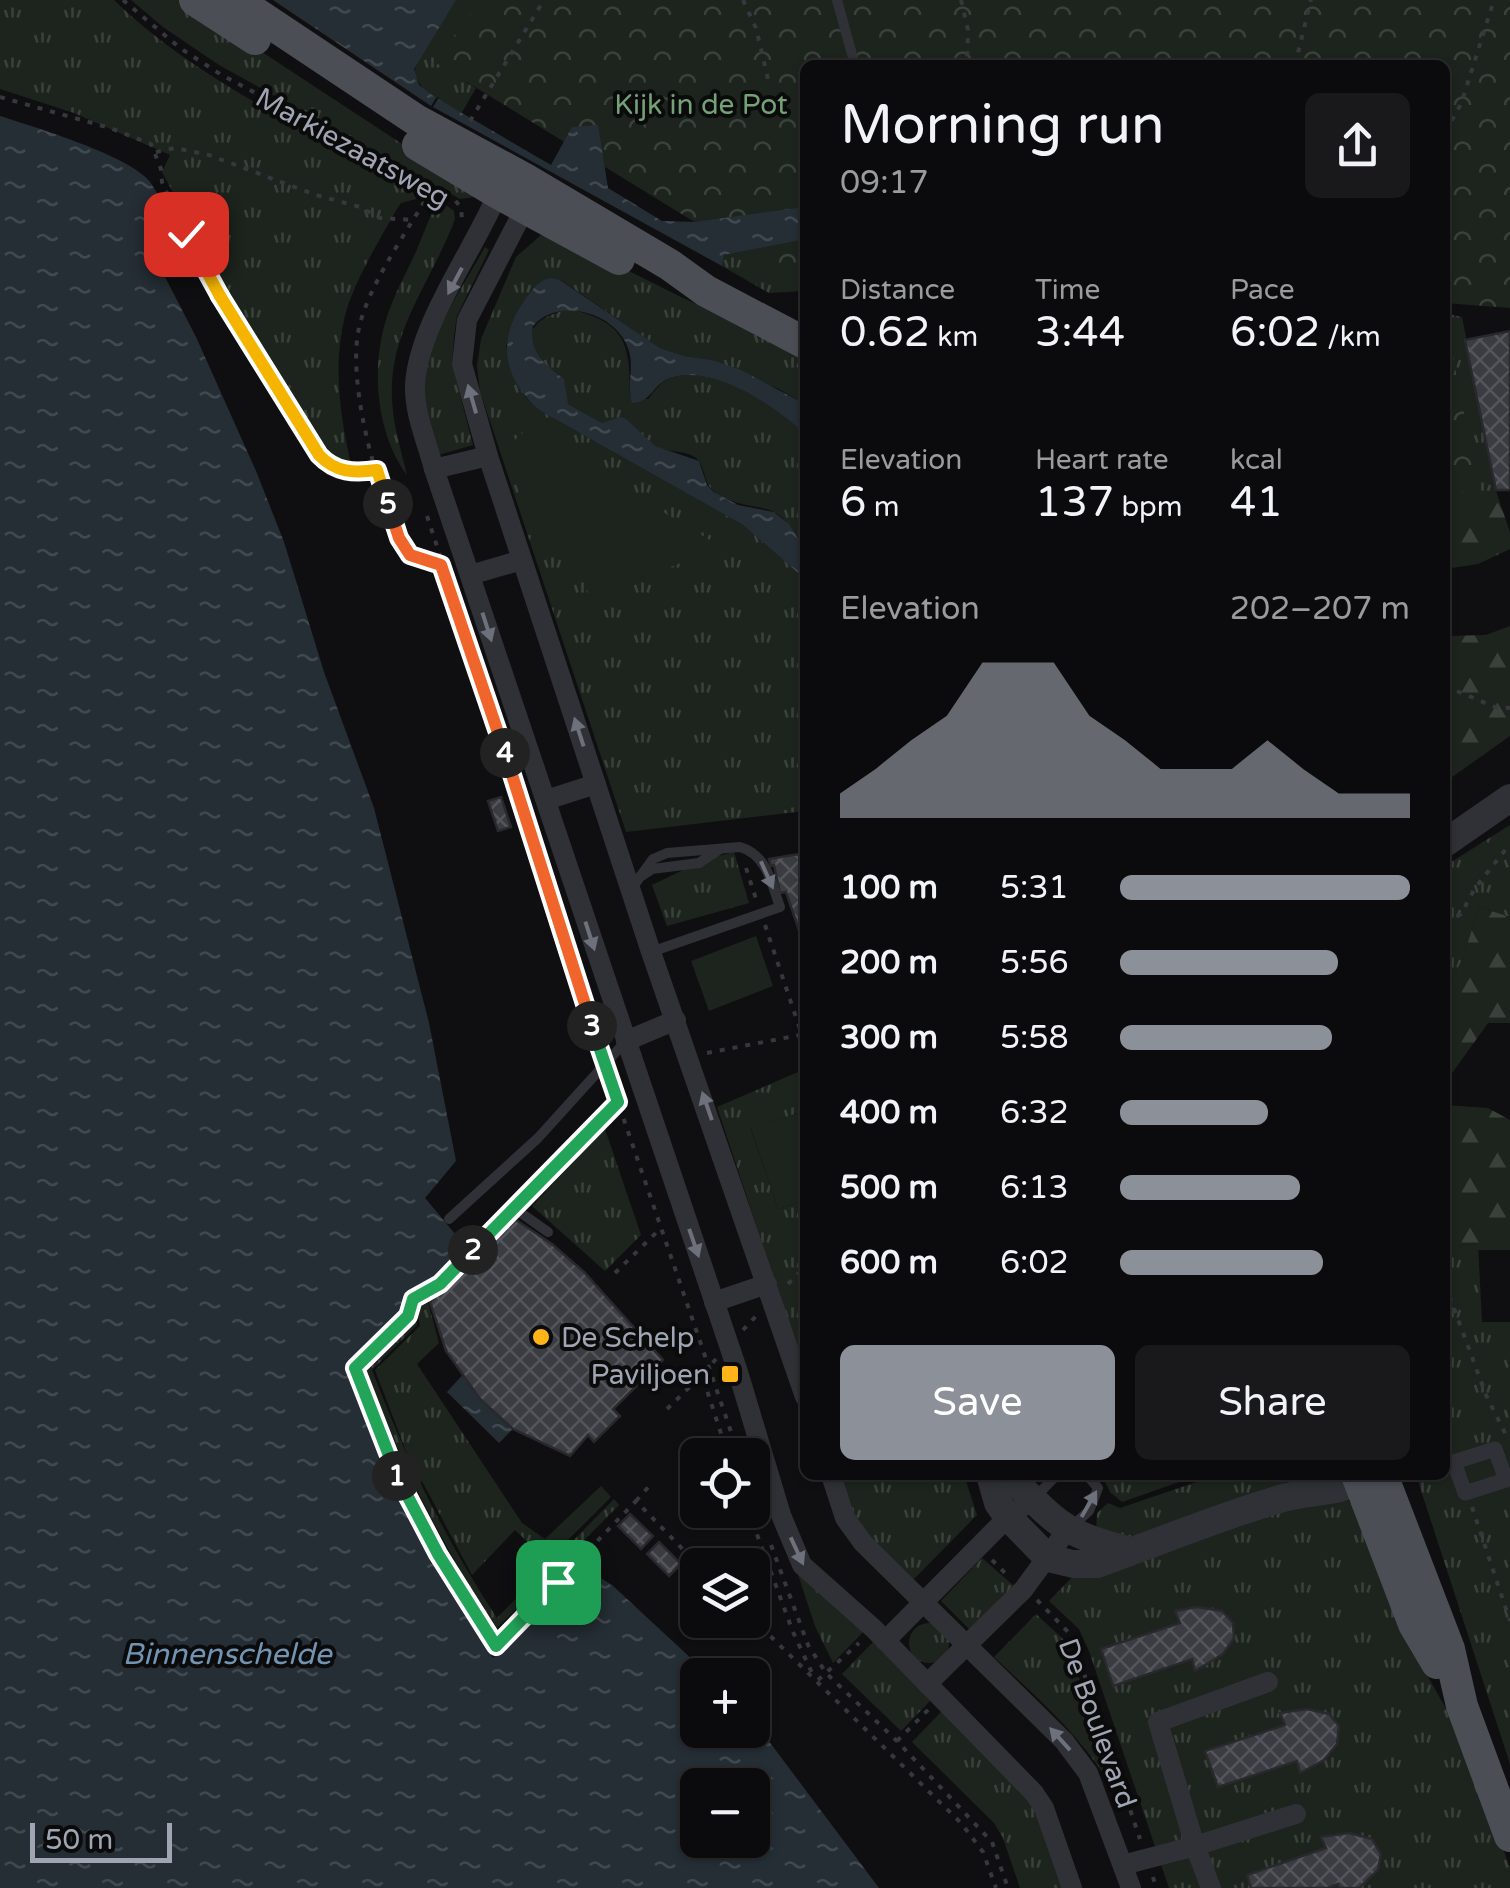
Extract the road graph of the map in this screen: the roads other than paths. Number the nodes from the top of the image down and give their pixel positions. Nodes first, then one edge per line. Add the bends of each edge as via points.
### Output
1 (195, 0) edge
2 (236, 0) edge
3 (837, 0) edge
4 (854, 60) edge
5 (516, 194) junction
6 (800, 340) edge
7 (488, 456) junction
8 (434, 468) junction
9 (522, 560) junction
10 (470, 575) junction
11 (596, 784) junction
12 (1510, 798) edge
13 (546, 800) junction
14 (1450, 840) edge
15 (637, 882) junction
16 (651, 952) junction
17 (676, 1020) junction
18 (626, 1041) junction
19 (514, 1208) road end
20 (449, 1219) dead end
21 (548, 1232) dead end
22 (767, 1284) junction
23 (714, 1302) junction
24 (800, 1382) edge
25 (833, 1480) edge
26 (991, 1480) edge
27 (1013, 1480) edge
28 (1052, 1480) edge
29 (1091, 1480) edge
30 (1312, 1480) edge
31 (1354, 1480) edge
32 (1367, 1480) edge
33 (1467, 1492) joint
34 (1286, 1497) junction
35 (1032, 1500) junction
36 (1008, 1517) junction
37 (1068, 1530) junction
38 (1133, 1551) junction
39 (1048, 1558) junction
40 (918, 1596) junction
41 (879, 1635) junction
42 (967, 1646) junction
43 (1268, 1682) dead end
44 (926, 1684) junction
45 (1296, 1814) dead end
46 (1510, 1836) edge
47 (1196, 1846) junction
48 (1124, 1865) junction
49 (1072, 1888) edge
50 (1131, 1888) edge
51 (1211, 1888) edge

1 - 5 main road, Markiezaatsweg via 382,122
2 - 5 main road, Markiezaatsweg
3 - 4 lane
5 - 6 main road, Markiezaatsweg via 670,265
7 -> 5 street via 462,364 462,340
5 -> 8 street via 431,325 418,364 417,403
7 - 8 street
7 - 9 street
8 - 10 street
9 - 10 street
11 -> 9 street
10 -> 13 street
11 - 13 street
11 - 15 street
12 - 14 street
13 -> 18 street
15 - 16 street
15 -> 16 lane via 653,859 668,853 743,848 766,868 780,907
16 - 17 street
17 - 18 street
22 -> 17 street
18 - 20 lane via 538,1138
18 -> 23 street
19 - 21 lane
22 - 23 street
22 - 24 street
23 -> 41 street via 802,1565
25 - 40 street, De Boulevard via 862,1544
26 - 36 street
27 - 35 street
28 - 35 lane
37 -> 29 lane via 1089,1511 1098,1488
30 - 34 street
31 - 34 street
32 - 46 main road via 1448,1649
33 - 33 street via 1454,1462 1495,1449 1506,1480
34 - 38 street
35 - 36 street
35 - 37 street
36 - 39 street
36 - 40 street
37 - 38 street
37 - 39 street
38 - 39 street via 1097,1564
39 - 42 street
40 - 41 street
40 - 42 street, De Boulevard
41 - 44 street
42 - 44 street
48 -> 42 street, De Boulevard via 1088,1773
43 - 47 street via 1158,1722
44 - 49 street via 1034,1792
45 - 47 street
47 - 48 street
47 - 51 street
48 - 50 street, De Boulevard

